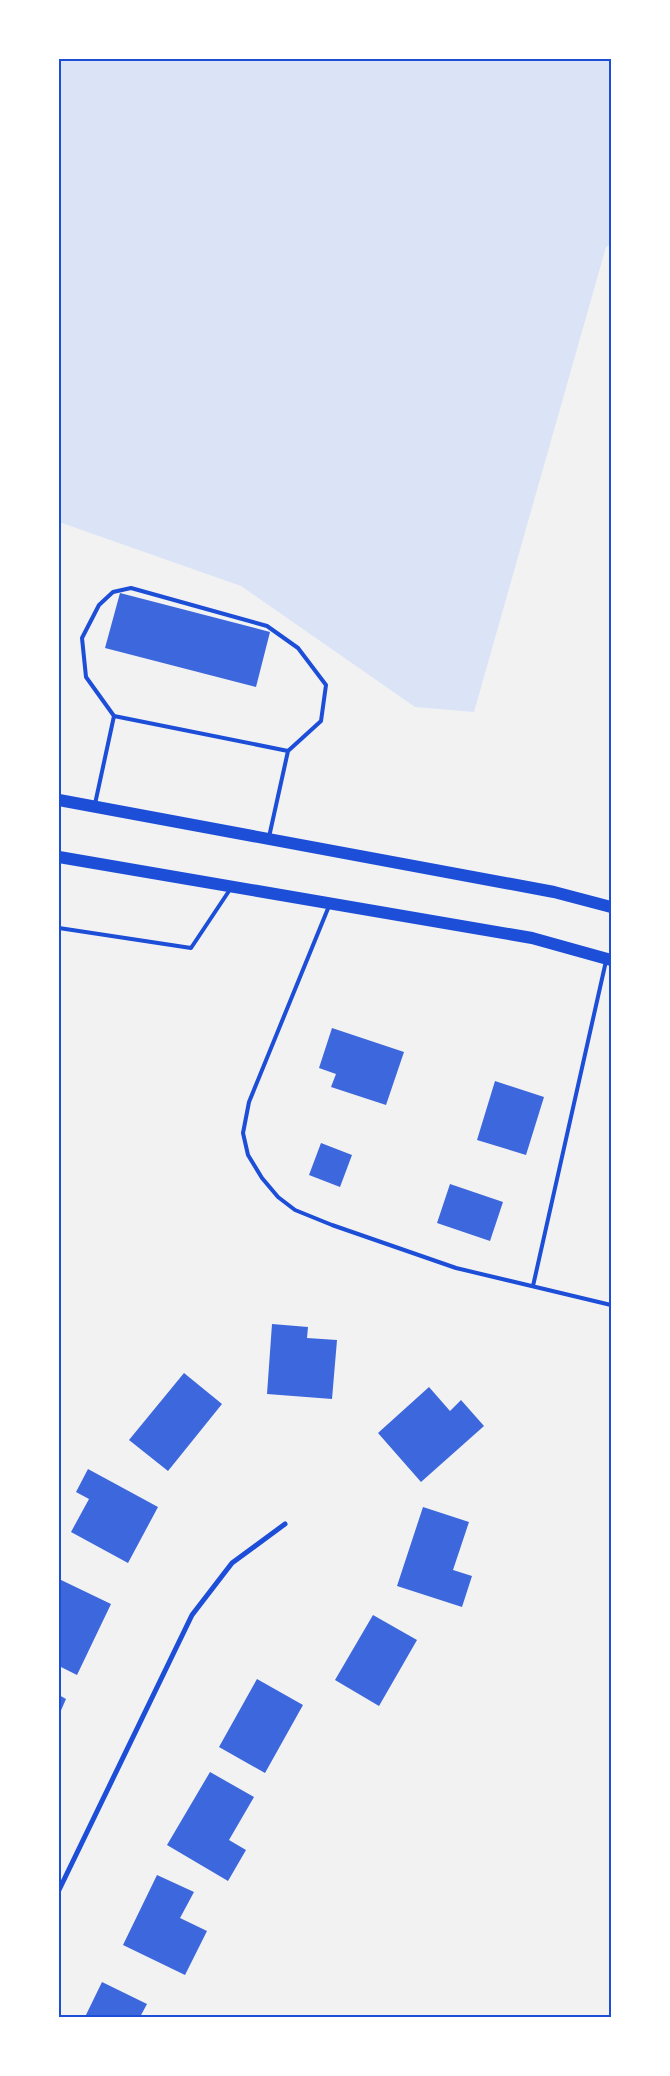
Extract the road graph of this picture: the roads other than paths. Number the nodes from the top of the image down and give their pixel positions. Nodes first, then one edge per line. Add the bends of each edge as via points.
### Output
1 (114, 716) junction
2 (288, 751) junction
3 (59, 800) edge
4 (94, 807) junction
5 (268, 839) junction
6 (59, 857) edge
7 (232, 887) junction
8 (330, 904) junction
9 (611, 907) edge
10 (59, 928) edge
11 (609, 959) edge
12 (532, 1286) junction
13 (611, 1305) edge
14 (285, 1524) dead end
15 (59, 1890) edge

1 - 2 lane
1 - 2 lane via 86,677 82,638 99,605 113,592 131,588 267,626 298,648 326,685 321,721
1 - 4 lane
2 - 5 lane
3 - 4 main road
4 - 5 main road
5 - 9 main road via 554,892
6 - 7 main road
7 - 8 main road
7 - 10 lane via 191,948
8 - 11 main road via 532,938
8 - 12 lane via 250,1102 243,1133 248,1155 278,1197 295,1210 456,1268
11 - 12 lane
12 - 13 lane
14 - 15 street via 232,1563 192,1615

